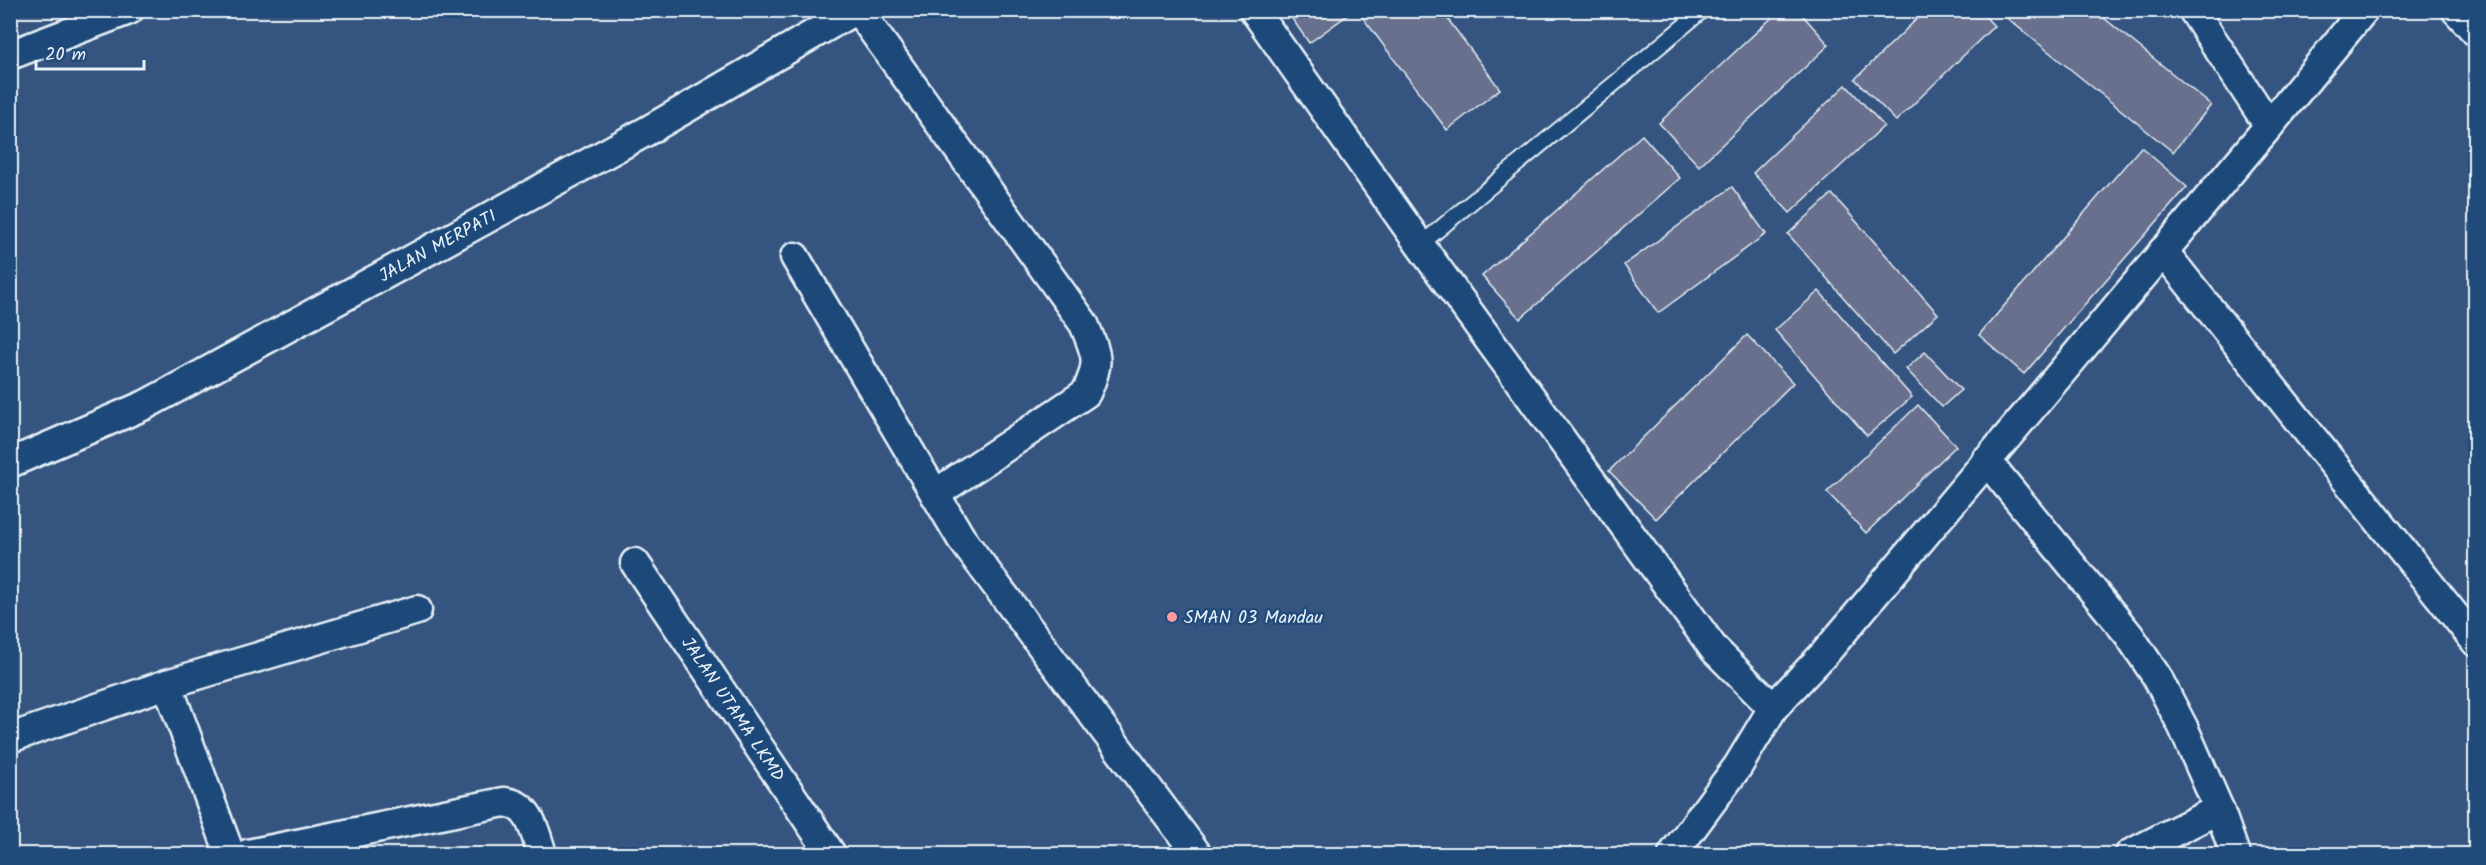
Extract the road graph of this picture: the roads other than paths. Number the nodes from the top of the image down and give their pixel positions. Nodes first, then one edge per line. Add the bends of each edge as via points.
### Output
1 (129, 10) edge
2 (857, 10) edge
3 (1254, 10) edge
4 (1702, 10) edge
5 (2193, 10) edge
6 (2364, 10) edge
7 (2456, 10) edge
8 (2475, 32) edge
9 (10, 55) edge
10 (2269, 126) junction
11 (1420, 244) junction
12 (2163, 250) junction
13 (795, 257) dead end
14 (1986, 460) junction
15 (10, 463) edge
16 (935, 494) junction
17 (634, 563) dead end
18 (417, 610) dead end
19 (2475, 642) edge
20 (167, 684) junction
21 (1773, 708) junction
22 (10, 738) edge
23 (2219, 809) junction
24 (1193, 853) edge
25 (230, 855) edge
26 (249, 855) edge
27 (542, 855) edge
28 (831, 855) edge
29 (1673, 855) edge
30 (2130, 855) edge
31 (2235, 855) edge

1 - 9 street
2 - 15 street, JALAN MERPATI via 647,131 186,383
2 - 16 street via 1084,324 1095,351 1096,371 1086,393
3 - 11 street
4 - 11 lane
5 - 10 street
6 - 10 street
7 - 8 street
10 - 12 street
11 - 21 street via 1714,649
12 - 14 street
12 - 19 street
13 - 16 street
14 - 21 street via 1826,652
14 - 23 street via 2129,635 2183,727
16 - 24 street via 961,538
17 - 28 street, JALAN UTAMA LKMD
18 - 20 street
20 - 22 street
20 - 25 street
21 - 29 street via 1738,766
23 - 30 street
23 - 31 street
26 - 27 street via 504,802 517,803 525,811

